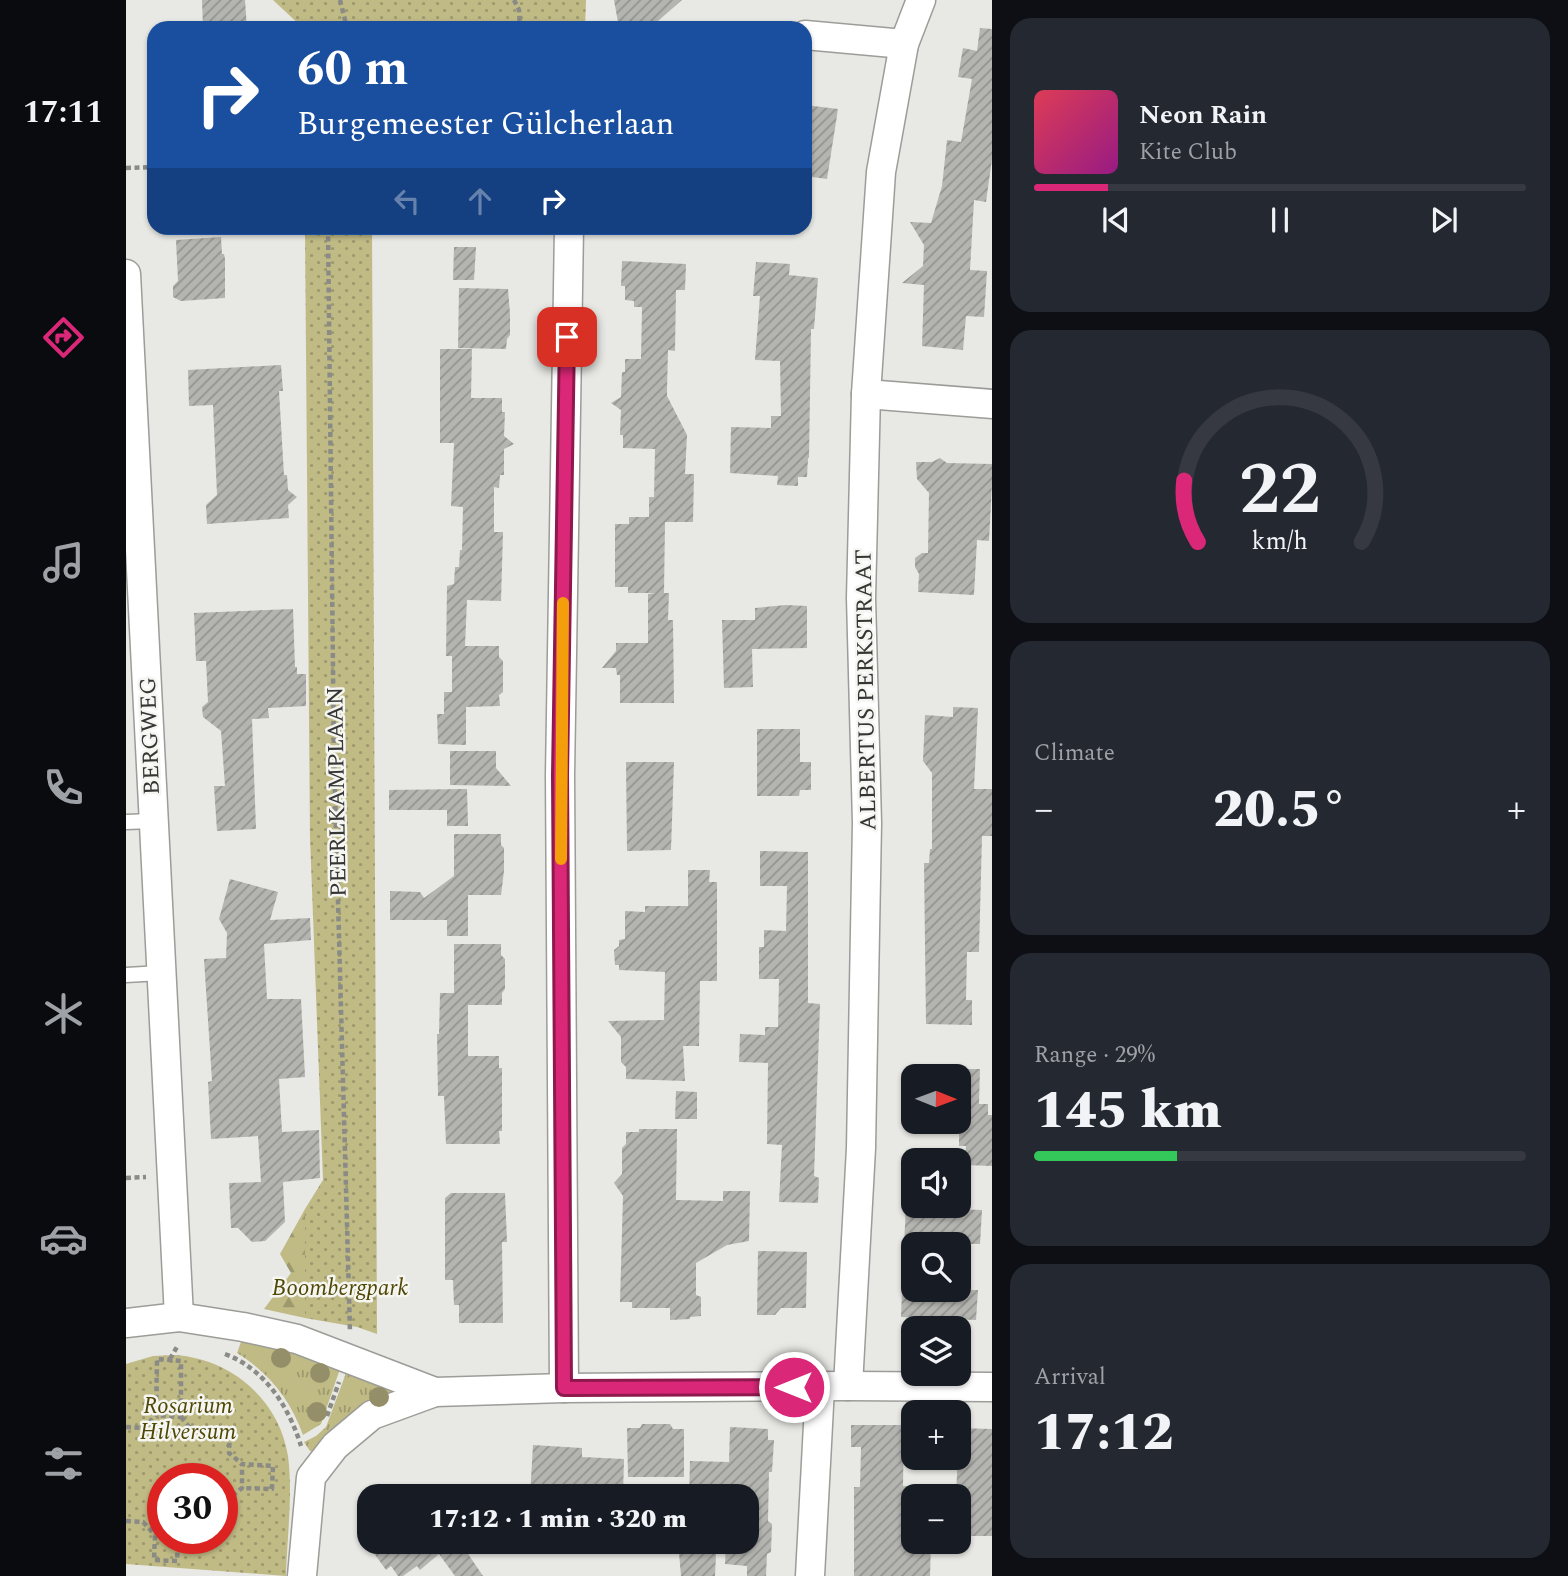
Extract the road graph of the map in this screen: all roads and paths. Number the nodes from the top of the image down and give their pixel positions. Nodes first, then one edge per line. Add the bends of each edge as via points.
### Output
1 (340, 0) edge
2 (514, 0) edge
3 (920, 0) edge
4 (345, 21) edge
5 (520, 21) edge
6 (812, 37) edge
7 (904, 44) junction
8 (147, 167) edge
9 (126, 168) edge
10 (328, 235) edge
11 (569, 235) edge
12 (126, 274) edge
13 (866, 394) junction
14 (992, 404) edge
15 (132, 500) edge
16 (139, 821) edge
17 (160, 973) junction
18 (126, 975) edge
19 (126, 1322) edge
20 (179, 1329) junction
21 (218, 1351) dead end
22 (348, 1357) junction
23 (170, 1360) junction
24 (848, 1386) junction
25 (820, 1387) junction
26 (992, 1387) edge
27 (564, 1388) junction
28 (435, 1392) junction
29 (156, 1415) junction
30 (181, 1417) junction
31 (325, 1423) dead end
32 (126, 1427) edge
33 (306, 1437) dead end
34 (242, 1464) junction
35 (242, 1488) junction
36 (238, 1491) edge
37 (126, 1521) edge
38 (147, 1526) edge
39 (154, 1554) edge
40 (177, 1554) edge
41 (302, 1576) edge
42 (810, 1576) edge

1 - 4 path
2 - 5 path
3 - 7 street, ALBERTUS PERKSTRAAT
6 - 7 street
7 - 13 street, ALBERTUS PERKSTRAAT via 881,172
8 - 9 path
10 - 22 path, PEERLKAMPLAAN via 334,757 351,1326
11 - 27 street via 560,775
12 - 15 street, BERGWEG
13 - 14 street
13 - 24 street, ALBERTUS PERKSTRAAT via 861,598 867,822 863,1066
15 - 16 street, BERGWEG
16 - 17 street, BERGWEG
17 - 18 lane
17 - 20 street, BERGWEG
19 - 20 street
20 - 22 street via 297,1339
20 - 23 path
21 - 33 path via 265,1378 299,1441
22 - 28 street
22 - 31 path, PEERLKAMPLAAN
23 - 29 path via 157,1359
23 - 30 path via 181,1361
24 - 25 street
24 - 26 street
25 - 27 street
25 - 42 street
27 - 28 street
28 - 41 street via 372,1415 335,1446 311,1477
29 - 30 path
29 - 32 path via 144,1428
30 - 34 path via 190,1428 230,1429 229,1453
34 - 35 path
34 - 35 path via 272,1466 272,1489
35 - 36 path
37 - 38 path
39 - 40 path via 154,1560 177,1561

